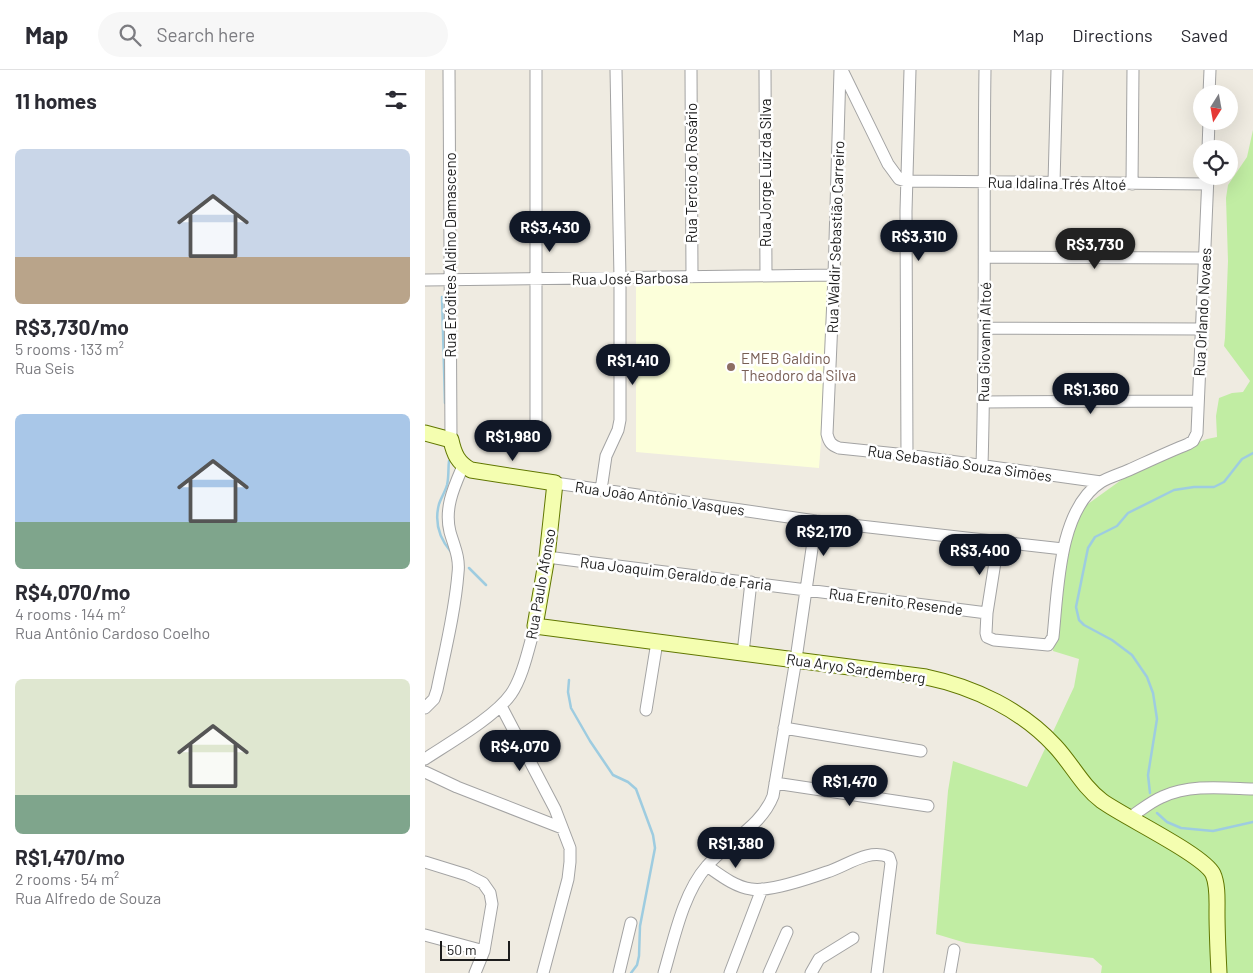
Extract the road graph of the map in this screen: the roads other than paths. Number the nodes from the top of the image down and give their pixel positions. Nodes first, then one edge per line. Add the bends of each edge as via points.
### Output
1 (449, 70) edge
2 (535, 70) edge
3 (616, 70) edge
4 (691, 70) edge
5 (765, 70) edge
6 (841, 70) edge
7 (910, 70) edge
8 (985, 70) edge
9 (1057, 70) edge
10 (1133, 70) edge
11 (1210, 70) edge
12 (1209, 85) edge
13 (906, 181) junction
14 (1193, 181) edge
15 (983, 182) junction
16 (1054, 184) junction
17 (1132, 184) junction
18 (1207, 185) edge
19 (985, 257) junction
20 (1205, 258) junction
21 (834, 275) junction
22 (765, 276) junction
23 (692, 277) junction
24 (537, 278) junction
25 (620, 278) junction
26 (425, 280) edge
27 (450, 280) junction
28 (984, 328) junction
29 (1201, 329) junction
30 (1198, 401) junction
31 (984, 402) junction
32 (425, 433) edge
33 (827, 434) joint
34 (536, 435) dead end
35 (451, 440) junction
36 (907, 454) junction
37 (982, 465) junction
38 (463, 466) junction
39 (1101, 482) junction
40 (555, 483) junction
41 (601, 490) junction
42 (816, 521) junction
43 (997, 543) junction
44 (1063, 550) junction
45 (547, 557) junction
46 (751, 582) junction
47 (806, 589) junction
48 (987, 613) junction
49 (535, 626) junction
50 (657, 642) junction
51 (743, 653) junction
52 (796, 659) junction
53 (501, 706) junction
54 (425, 708) edge
55 (646, 710) dead end
56 (784, 728) junction
57 (921, 751) dead end
58 (425, 759) edge
59 (425, 772) edge
60 (775, 782) junction
61 (1253, 789) edge
62 (928, 806) dead end
63 (1129, 818) junction
64 (562, 828) junction
65 (425, 862) edge
66 (707, 866) junction
67 (762, 889) junction
68 (631, 922) dead end
69 (787, 932) dead end
70 (425, 935) edge
71 (853, 938) dead end
72 (954, 950) dead end
73 (484, 951) junction
74 (475, 973) edge
75 (543, 973) edge
76 (619, 973) edge
77 (664, 973) edge
78 (729, 973) edge
79 (769, 973) edge
80 (811, 973) edge
81 (877, 973) edge
82 (950, 973) edge
83 (1219, 973) edge

1 - 27 street, Rua Eródites Aldino Damasceno
2 - 24 street
3 - 25 street
4 - 23 street, Rua Tercio do Rosário
5 - 22 street, Rua Jorge Luiz da Silva
6 - 13 street via 893,174
6 - 21 street, Rua Waldir Sebastião Carreiro
7 - 13 street
8 - 15 street, Rua Giovanni Altoé
9 - 16 street
10 - 17 street
11 - 12 street
13 - 15 street, Rua Idalina Trés Altoé
13 - 36 street
14 - 17 street, Rua Idalina Trés Altoé
15 - 16 street, Rua Idalina Trés Altoé
15 - 19 street, Rua Giovanni Altoé
16 - 17 street, Rua Idalina Trés Altoé
18 - 20 street, Rua Orlando Novaes
19 - 20 street
19 - 28 street, Rua Giovanni Altoé
20 - 29 street, Rua Orlando Novaes
21 - 22 street, Rua José Barbosa
21 - 33 street, Rua Waldir Sebastião Carreiro
22 - 23 street, Rua José Barbosa
23 - 25 street, Rua José Barbosa
24 - 25 street, Rua José Barbosa
24 - 27 street, Rua José Barbosa
24 - 34 street
25 - 41 street via 620,420 606,456
26 - 27 street, Rua José Barbosa
27 - 35 street, Rua Eródites Aldino Damasceno
28 - 29 street
28 - 31 street, Rua Giovanni Altoé
29 - 30 street, Rua Orlando Novaes
30 - 31 street
30 - 39 street, Rua Orlando Novaes via 1197,433 1188,444
31 - 37 street, Rua Giovanni Altoé
32 - 35 street
33 - 36 street, Rua Sebastião Souza Simões via 832,445 839,448
35 - 38 street via 455,455
36 - 37 street, Rua Sebastião Souza Simões
37 - 39 street, Rua Sebastião Souza Simões
38 - 40 street, Rua João Antônio Vasques via 479,472
38 - 54 street via 453,488 448,514 449,530 459,563 455,594 437,690
39 - 44 street via 1077,507
40 - 41 street, Rua João Antônio Vasques
40 - 45 street, Rua Paulo Afonso
41 - 42 street, Rua João Antônio Vasques
42 - 43 street, Rua João Antônio Vasques
42 - 47 street
43 - 44 street, Rua João Antônio Vasques
43 - 48 street
44 - 48 street via 1053,637 1049,645 987,637
45 - 46 street, Rua Joaquim Geraldo de Faria
45 - 49 street, Rua Paulo Afonso
46 - 47 street, Rua Joaquim Geraldo de Faria
46 - 51 street
47 - 48 street, Rua Erenito Resende
47 - 52 street
49 - 50 street, Rua Aryo Sardemberg
49 - 53 street, Rua Paulo Afonso via 516,683
50 - 51 street, Rua Aryo Sardemberg
50 - 55 street
51 - 52 street, Rua Aryo Sardemberg
52 - 56 street
52 - 63 street, Rua Aryo Sardemberg via 952,682 985,696 1038,730 1056,746 1087,787
53 - 58 street, Rua Paulo Afonso
53 - 64 street
56 - 57 street
56 - 60 street
59 - 64 street
60 - 62 street
60 - 66 street via 769,806 761,818
61 - 63 street via 1199,788 1171,793
63 - 83 street, Rua Aryo Sardemberg via 1197,859 1213,874
64 - 75 street via 570,848 571,862
65 - 73 street via 467,875 483,884 490,893 492,904
66 - 67 street via 742,887
66 - 77 street via 686,902
67 - 78 street
67 - 81 street via 827,872 869,854 889,856 891,863
68 - 76 street
69 - 79 street
70 - 73 street
71 - 80 street via 819,959
72 - 82 street
73 - 74 street

